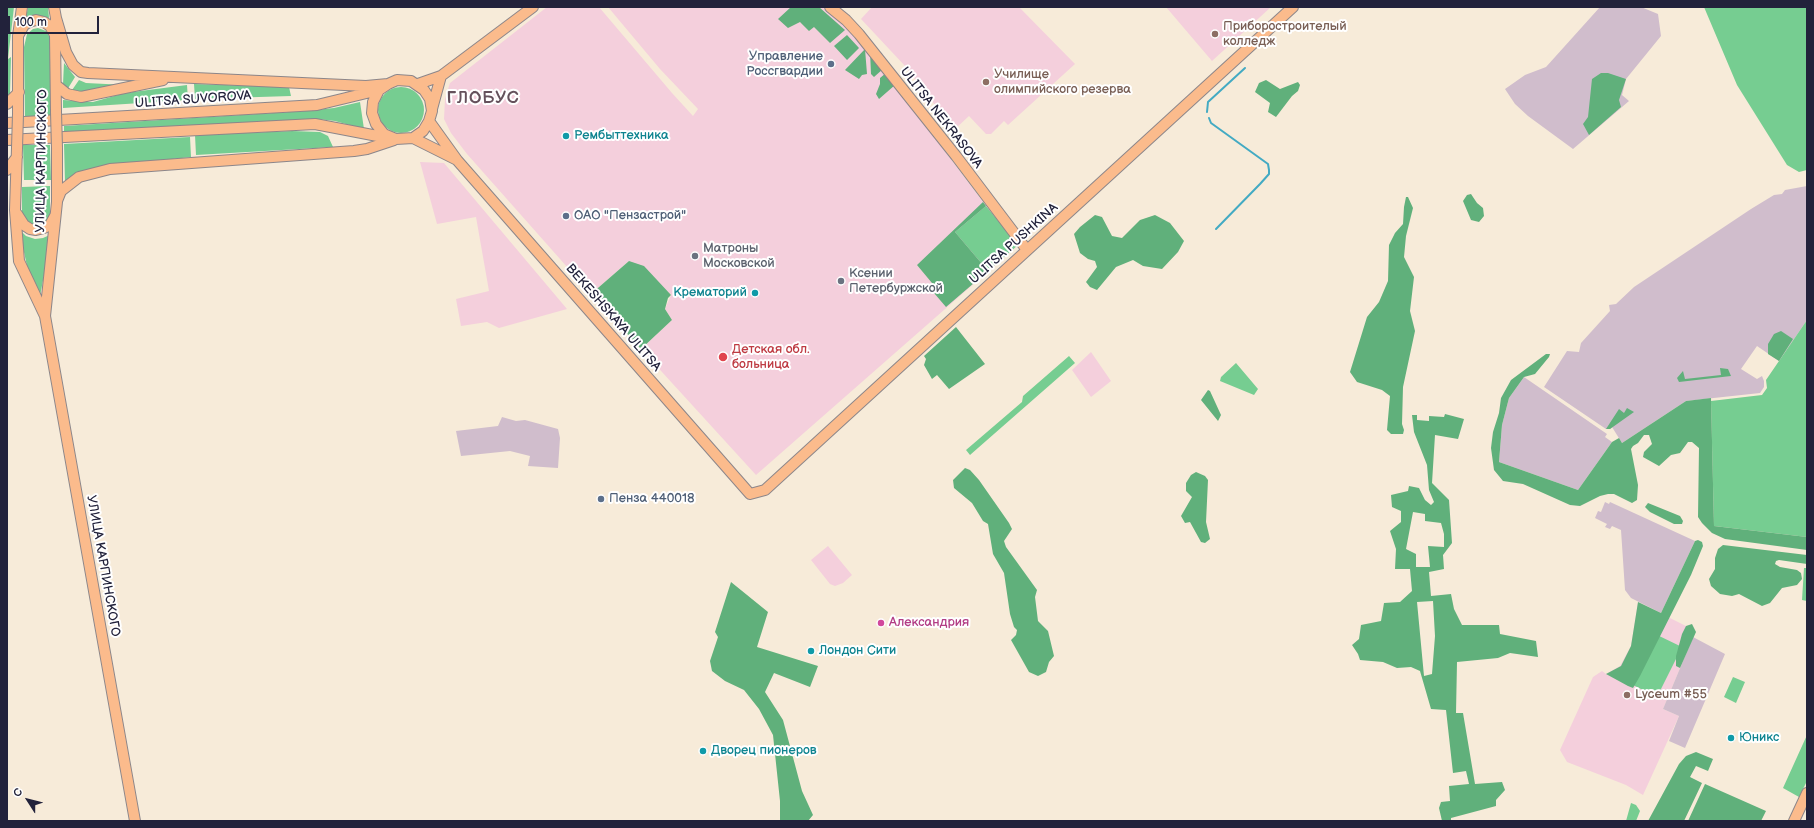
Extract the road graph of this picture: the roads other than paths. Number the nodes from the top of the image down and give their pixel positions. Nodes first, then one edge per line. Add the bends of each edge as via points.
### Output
1 (22, 7) edge
2 (54, 7) edge
3 (533, 7) edge
4 (830, 7) edge
5 (1293, 7) edge
6 (56, 18) junction
7 (18, 36) junction
8 (55, 36) junction
9 (441, 76) junction
10 (177, 77) junction
11 (418, 84) junction
12 (56, 85) junction
13 (383, 87) junction
14 (19, 92) junction
15 (7, 104) edge
16 (430, 116) junction
17 (7, 123) edge
18 (413, 138) junction
19 (396, 139) junction
20 (7, 140) edge
21 (17, 152) junction
22 (458, 160) junction
23 (7, 170) edge
24 (7, 176) edge
25 (16, 185) junction
26 (57, 202) junction
27 (15, 210) junction
28 (55, 216) junction
29 (1027, 250) junction
30 (45, 316) junction
31 (750, 494) joint
32 (1807, 794) edge
33 (135, 821) edge
34 (1794, 821) edge

1 - 7 main road, УЛИЦА КАРПИНСКОГО
2 - 6 main road, УЛИЦА КАРПИНСКОГО
3 - 9 main road
4 - 29 main road, ULITSA NEKRASOVA via 859,34
5 - 29 main road, ULITSA PUSHKINA
6 - 8 main road, УЛИЦА КАРПИНСКОГО
6 - 10 main road via 66,52 73,65 81,72
7 - 8 main road via 24,25 36,20 50,26
7 - 14 main road, УЛИЦА КАРПИНСКОГО
8 - 12 main road, УЛИЦА КАРПИНСКОГО
9 - 11 main road
9 - 16 main road
10 - 12 main road via 81,97 67,94
10 - 13 main road
11 - 13 main road via 397,80
11 - 16 main road via 430,99
12 - 26 main road, УЛИЦА КАРПИНСКОГО, bridge
13 - 17 main road, ULITSA SUVOROVA via 317,105
13 - 19 main road via 373,102 372,113 384,134
14 - 15 main road
14 - 21 main road, УЛИЦА КАРПИНСКОГО, bridge
16 - 18 main road via 423,131
16 - 22 main road, BEKESHSKAYA ULITSA
18 - 19 main road
18 - 22 main road, BEKESHSKAYA ULITSA
19 - 20 main road via 315,124
19 - 26 main road via 354,151 110,169 79,177 61,192
21 - 23 main road
21 - 25 main road, УЛИЦА КАРПИНСКОГО
22 - 31 main road, BEKESHSKAYA ULITSA
24 - 25 main road
25 - 27 main road, УЛИЦА КАРПИНСКОГО
26 - 28 main road, УЛИЦА КАРПИНСКОГО
27 - 28 main road via 24,225 36,230 50,225
27 - 30 main road, УЛИЦА КАРПИНСКОГО via 19,261
28 - 30 main road, УЛИЦА КАРПИНСКОГО
29 - 31 main road, ULITSA PUSHKINA via 765,490
30 - 33 main road, УЛИЦА КАРПИНСКОГО
32 - 34 main road

